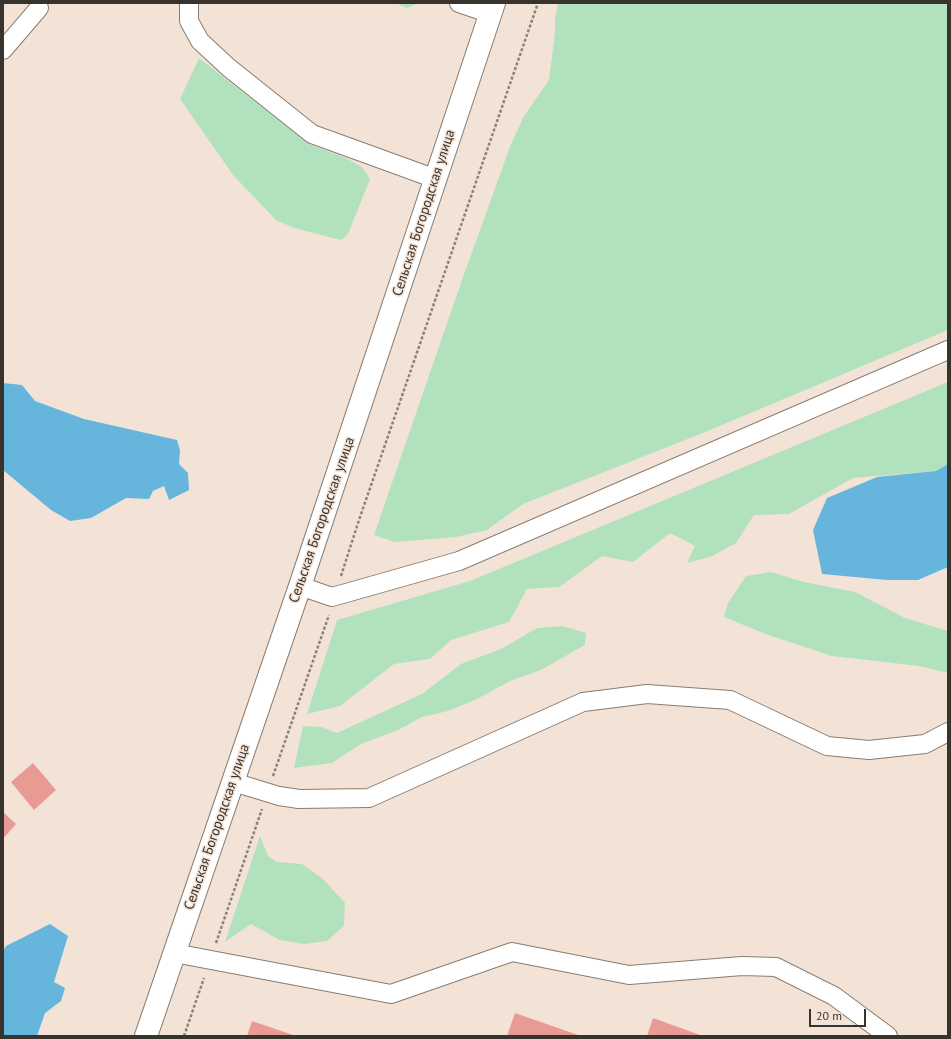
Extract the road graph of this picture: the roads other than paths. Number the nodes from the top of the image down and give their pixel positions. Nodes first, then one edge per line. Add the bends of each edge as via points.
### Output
1 (189, 3) edge
2 (459, 3) edge
3 (38, 5) edge
4 (493, 9) edge
5 (4, 48) edge
6 (436, 179) junction
7 (948, 350) edge
8 (300, 586) junction
9 (948, 732) edge
10 (233, 782) junction
11 (174, 954) junction
12 (146, 1036) edge
13 (888, 1036) edge

1 - 6 street via 188,22 200,41 228,67 312,134
2 - 4 street
3 - 5 street
4 - 6 main road, Сельская Богородская улица
6 - 8 main road, Сельская Богородская улица
7 - 8 street via 459,561 332,598
8 - 10 main road, Сельская Богородская улица
9 - 10 street via 926,744 868,750 827,746 730,700 647,694 583,702 369,798 299,799
10 - 11 main road, Сельская Богородская улица
11 - 12 main road, Сельская Богородская улица
11 - 13 street via 391,994 512,952 629,975 742,966 776,967 834,996

